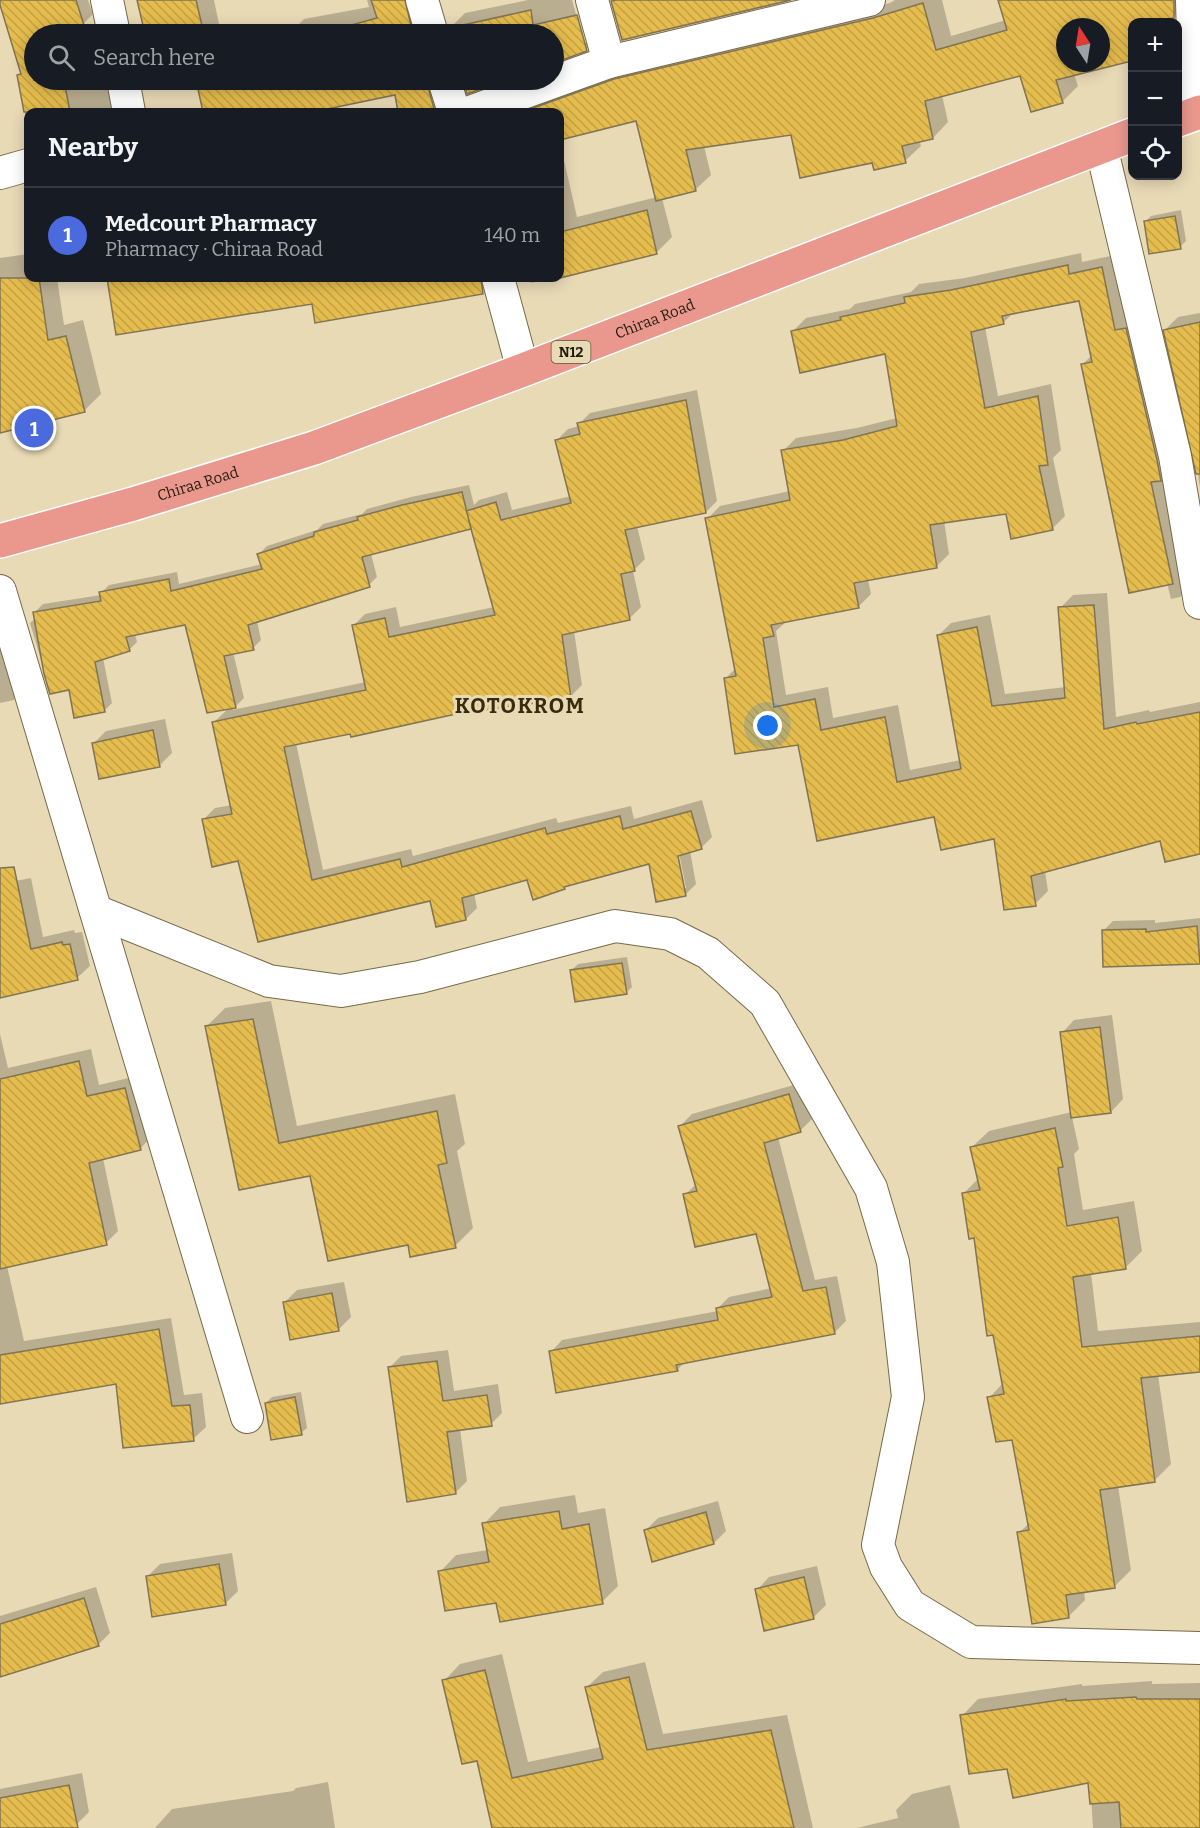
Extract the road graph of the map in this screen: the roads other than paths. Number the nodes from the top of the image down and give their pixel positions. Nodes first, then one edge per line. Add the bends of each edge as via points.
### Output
1 (107, 0) edge
2 (422, 0) edge
3 (592, 0) edge
4 (869, 0) edge
5 (1192, 0) edge
6 (112, 24) edge
7 (429, 24) edge
8 (609, 62) junction
9 (564, 78) edge
10 (125, 90) edge
11 (447, 90) edge
12 (531, 90) edge
13 (128, 108) edge
14 (453, 108) edge
15 (481, 108) edge
16 (1191, 115) edge
17 (1128, 136) edge
18 (1101, 146) junction
19 (24, 166) edge
20 (0, 173) edge
21 (499, 282) edge
22 (523, 370) junction
23 (0, 541) edge
24 (0, 591) edge
25 (1200, 603) edge
26 (96, 911) junction
27 (248, 1417) dead end
28 (1200, 1648) edge

1 - 6 street
2 - 7 street
3 - 8 street
4 - 8 street
5 - 16 street
8 - 9 street
10 - 13 street
11 - 14 street
12 - 15 street
17 - 18 highway, Chiraa Road / N12
18 - 22 highway, Chiraa Road / N12
18 - 25 street via 1175,456
19 - 20 street
21 - 22 street
22 - 23 highway, Chiraa Road / N12 via 314,448
24 - 26 street
26 - 27 street
26 - 28 street via 269,981 341,991 420,977 615,926 670,934 708,953 765,1003 871,1188 893,1262 908,1397 878,1545 886,1567 910,1605 971,1642

